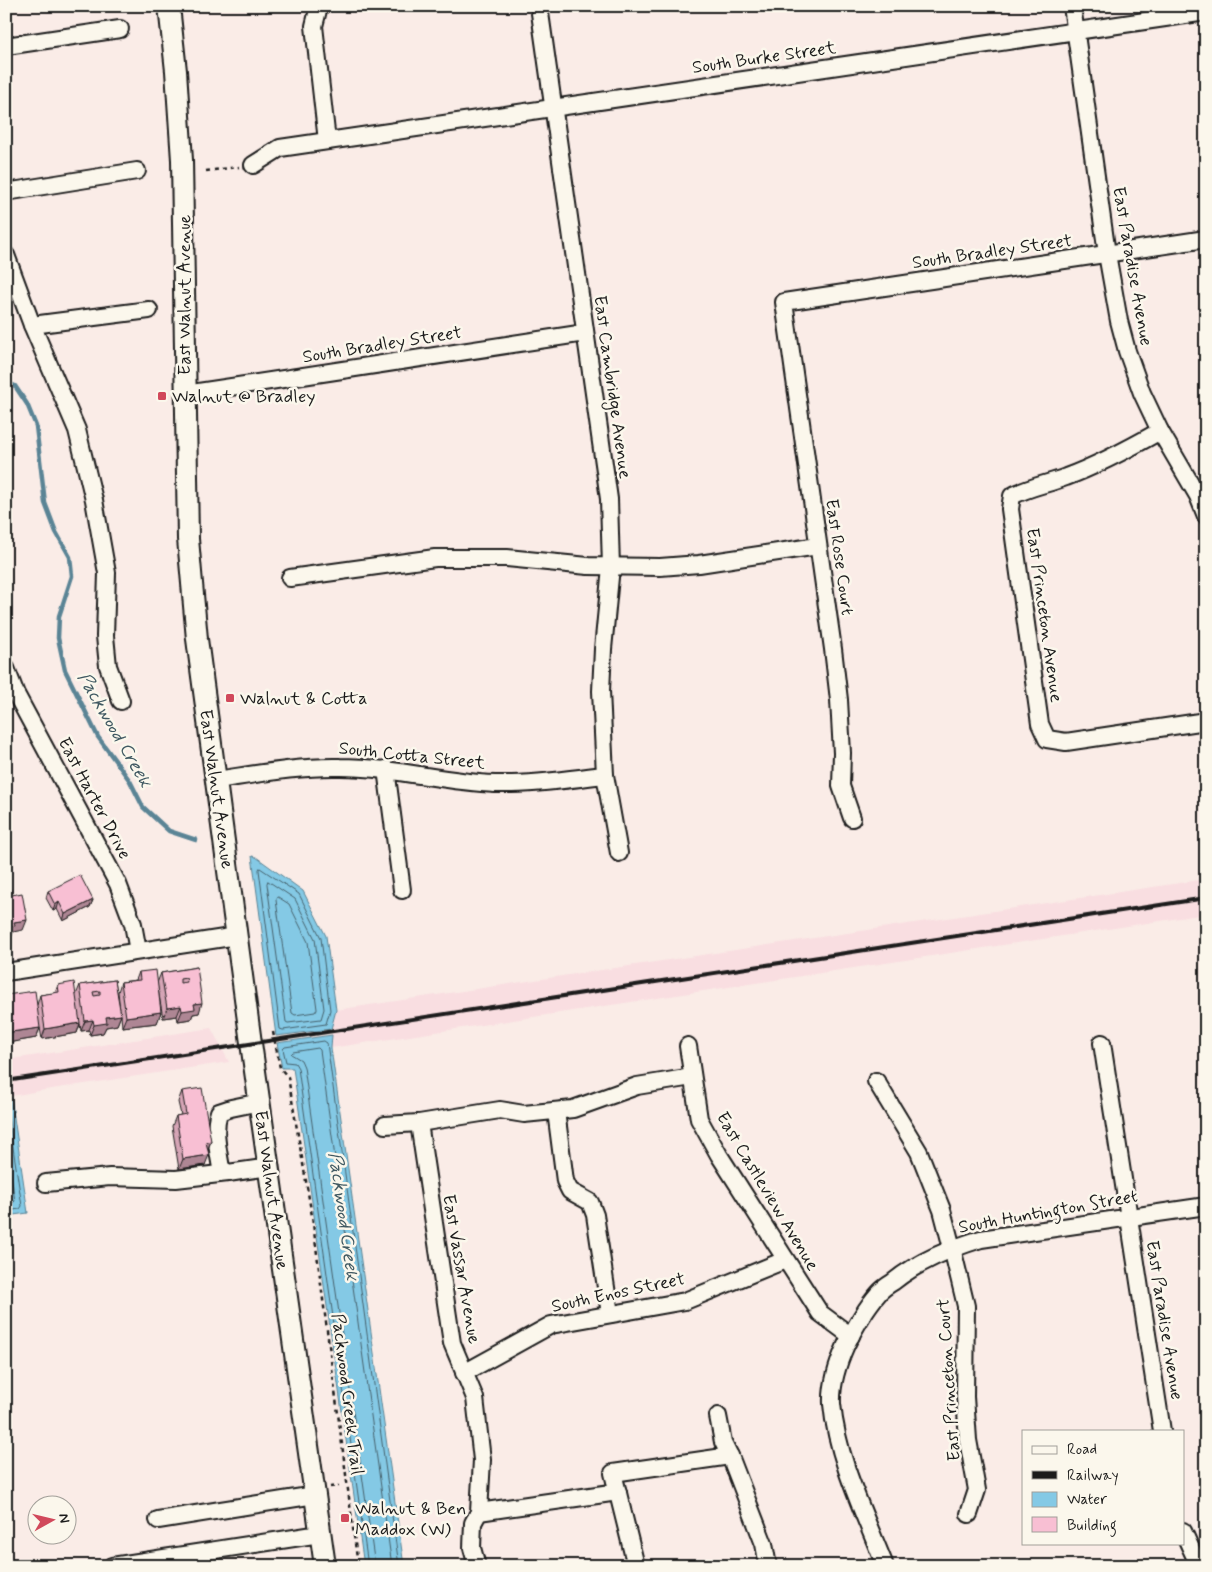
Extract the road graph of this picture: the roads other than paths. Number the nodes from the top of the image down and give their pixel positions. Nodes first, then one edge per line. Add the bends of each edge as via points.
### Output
1 (169, 6) edge
2 (318, 6) edge
3 (539, 6) edge
4 (1072, 6) edge
5 (1206, 12) edge
6 (120, 29) dead end
7 (1076, 31) junction
8 (6, 46) edge
9 (554, 108) junction
10 (327, 141) junction
11 (253, 165) dead end
12 (137, 171) dead end
13 (6, 192) edge
14 (1206, 239) edge
15 (1107, 254) junction
16 (6, 255) edge
17 (784, 302) joint
18 (149, 310) dead end
19 (32, 325) junction
20 (584, 334) junction
21 (185, 394) junction
22 (1160, 432) junction
23 (1206, 516) edge
24 (818, 546) junction
25 (611, 567) junction
26 (290, 578) dead end
27 (6, 668) edge
28 (121, 701) dead end
29 (1206, 721) edge
30 (386, 770) junction
31 (605, 775) junction
32 (216, 780) junction
33 (852, 818) dead end
34 (619, 853) dead end
35 (402, 890) dead end
36 (238, 936) junction
37 (138, 951) junction
38 (6, 972) edge
39 (1102, 1043) dead end
40 (688, 1046) dead end
41 (692, 1076) junction
42 (876, 1081) dead end
43 (260, 1102) junction
44 (556, 1112) junction
45 (418, 1123) junction
46 (385, 1125) dead end
47 (269, 1167) junction
48 (228, 1173) junction
49 (46, 1183) dead end
50 (1206, 1206) edge
51 (1129, 1216) junction
52 (952, 1248) junction
53 (785, 1260) junction
54 (610, 1314) junction
55 (851, 1336) junction
56 (464, 1373) junction
57 (718, 1416) dead end
58 (1162, 1430) edge
59 (730, 1456) junction
60 (618, 1492) junction
61 (315, 1495) junction
62 (479, 1512) junction
63 (969, 1514) dead end
64 (158, 1520) dead end
65 (1184, 1533) edge
66 (320, 1534) junction
67 (112, 1566) edge
68 (325, 1566) edge
69 (477, 1566) edge
70 (636, 1566) edge
71 (768, 1566) edge
72 (885, 1566) edge
73 (1199, 1566) edge

1 - 21 main road, East Walnut Avenue via 182,160
2 - 10 street via 314,26
3 - 9 street, East Cambridge Avenue
4 - 7 street, East Paradise Avenue
5 - 7 street, South Burke Street
6 - 8 street
7 - 9 street, South Burke Street
7 - 15 street, East Paradise Avenue
9 - 10 street, South Burke Street
9 - 20 street, East Cambridge Avenue
10 - 11 street, South Burke Street via 280,148
12 - 13 street
14 - 15 street, South Bradley Street
15 - 17 street, South Bradley Street
15 - 22 street, East Paradise Avenue via 1127,352
16 - 19 street
17 - 24 street, East Rose Court
18 - 19 street
19 - 28 street via 77,430 94,500 107,573 105,636 108,666
20 - 21 street, South Bradley Street
20 - 25 street, East Cambridge Avenue via 609,499
21 - 32 main road, East Walnut Avenue via 188,539 197,639
22 - 23 street, East Paradise Avenue via 1198,496
22 - 29 street, East Princeton Avenue via 1067,477 1012,496 1010,509 1040,724 1047,739 1066,742
24 - 25 street via 699,564
24 - 33 street, East Rose Court via 839,700 841,786
25 - 26 street via 507,558 435,558
25 - 31 street, East Cambridge Avenue via 601,691
27 - 37 street, East Harter Drive via 16,694 118,884 133,924
30 - 31 street, South Cotta Street via 496,784
30 - 32 street, South Cotta Street via 340,766 302,768
30 - 35 street
31 - 34 street, East Cambridge Avenue
32 - 36 main road, East Walnut Avenue
36 - 37 street
36 - 43 main road, East Walnut Avenue
37 - 38 street
39 - 51 street, East Paradise Avenue
40 - 41 street, East Castleview Avenue
41 - 44 street via 637,1086
41 - 53 street, East Castleview Avenue via 699,1119
42 - 52 street, East Princeton Court via 919,1152 942,1210
43 - 47 main road, East Walnut Avenue
43 - 48 street via 219,1112 215,1124 221,1168
44 - 45 street via 524,1114 500,1110
44 - 54 street via 565,1181 570,1191 590,1202 596,1215
45 - 46 street
45 - 56 street, East Vassar Avenue via 452,1343
47 - 48 street
47 - 61 main road, East Walnut Avenue
48 - 49 street
50 - 51 street, South Huntington Street
51 - 52 street, South Huntington Street via 981,1239
51 - 58 street, East Paradise Avenue
52 - 55 street, South Huntington Street via 925,1260 879,1292
52 - 63 street, East Princeton Court via 966,1306 965,1397 968,1440 978,1490
53 - 54 street, South Enos Street via 685,1301
53 - 55 street, East Castleview Avenue via 820,1313
54 - 56 street, South Enos Street via 552,1325
55 - 72 street via 835,1376 832,1403 842,1455
56 - 62 street, East Vassar Avenue via 475,1398 482,1460
57 - 59 street via 723,1442
59 - 60 street via 613,1473
59 - 71 street via 764,1544
60 - 62 street
60 - 70 street
61 - 64 street
61 - 66 main road, East Walnut Avenue
62 - 69 street, East Vassar Avenue via 473,1523 472,1548
65 - 73 street
66 - 67 street
66 - 68 main road, East Walnut Avenue

